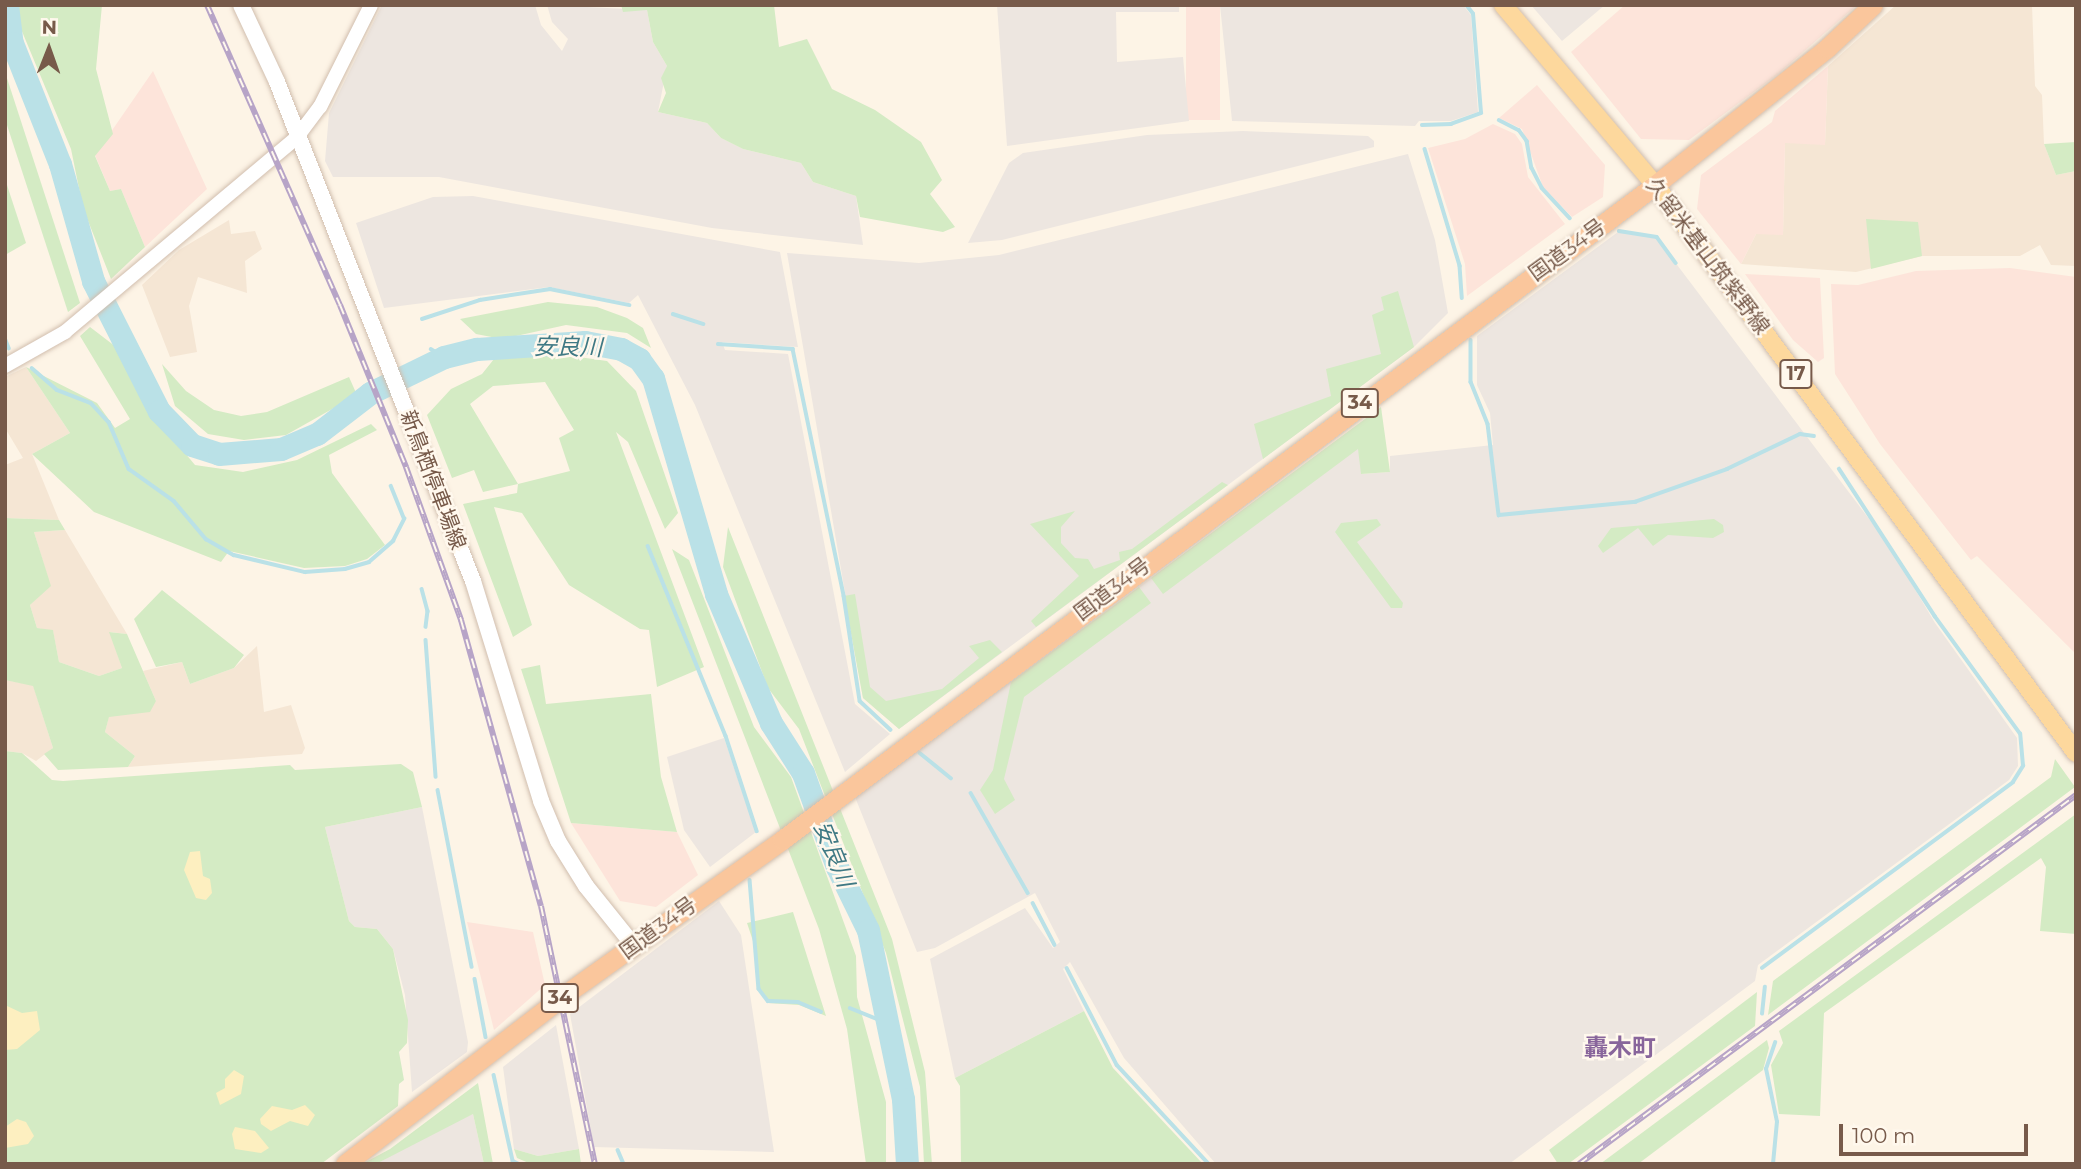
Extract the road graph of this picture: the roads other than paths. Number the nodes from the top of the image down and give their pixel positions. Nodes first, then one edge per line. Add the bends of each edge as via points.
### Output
1 (241, 5) edge
2 (371, 5) edge
3 (1503, 5) edge
4 (1873, 5) edge
5 (297, 137) junction
6 (1655, 185) junction
7 (5, 366) edge
8 (2076, 753) edge
9 (634, 946) junction
10 (345, 1164) edge

1 - 5 main road, 新鳥栖停車場線
2 - 5 street via 320,107
3 - 6 main road, 久留米基山筑紫野線 / 17
4 - 6 highway, 国道34号 / 34 via 1827,48
5 - 7 street via 71,328
5 - 9 main road, 新鳥栖停車場線 via 473,581 541,801 558,841 586,886
6 - 8 main road, 久留米基山筑紫野線 / 17
6 - 9 highway, 国道34号 / 34
9 - 10 highway, 国道34号 / 34

